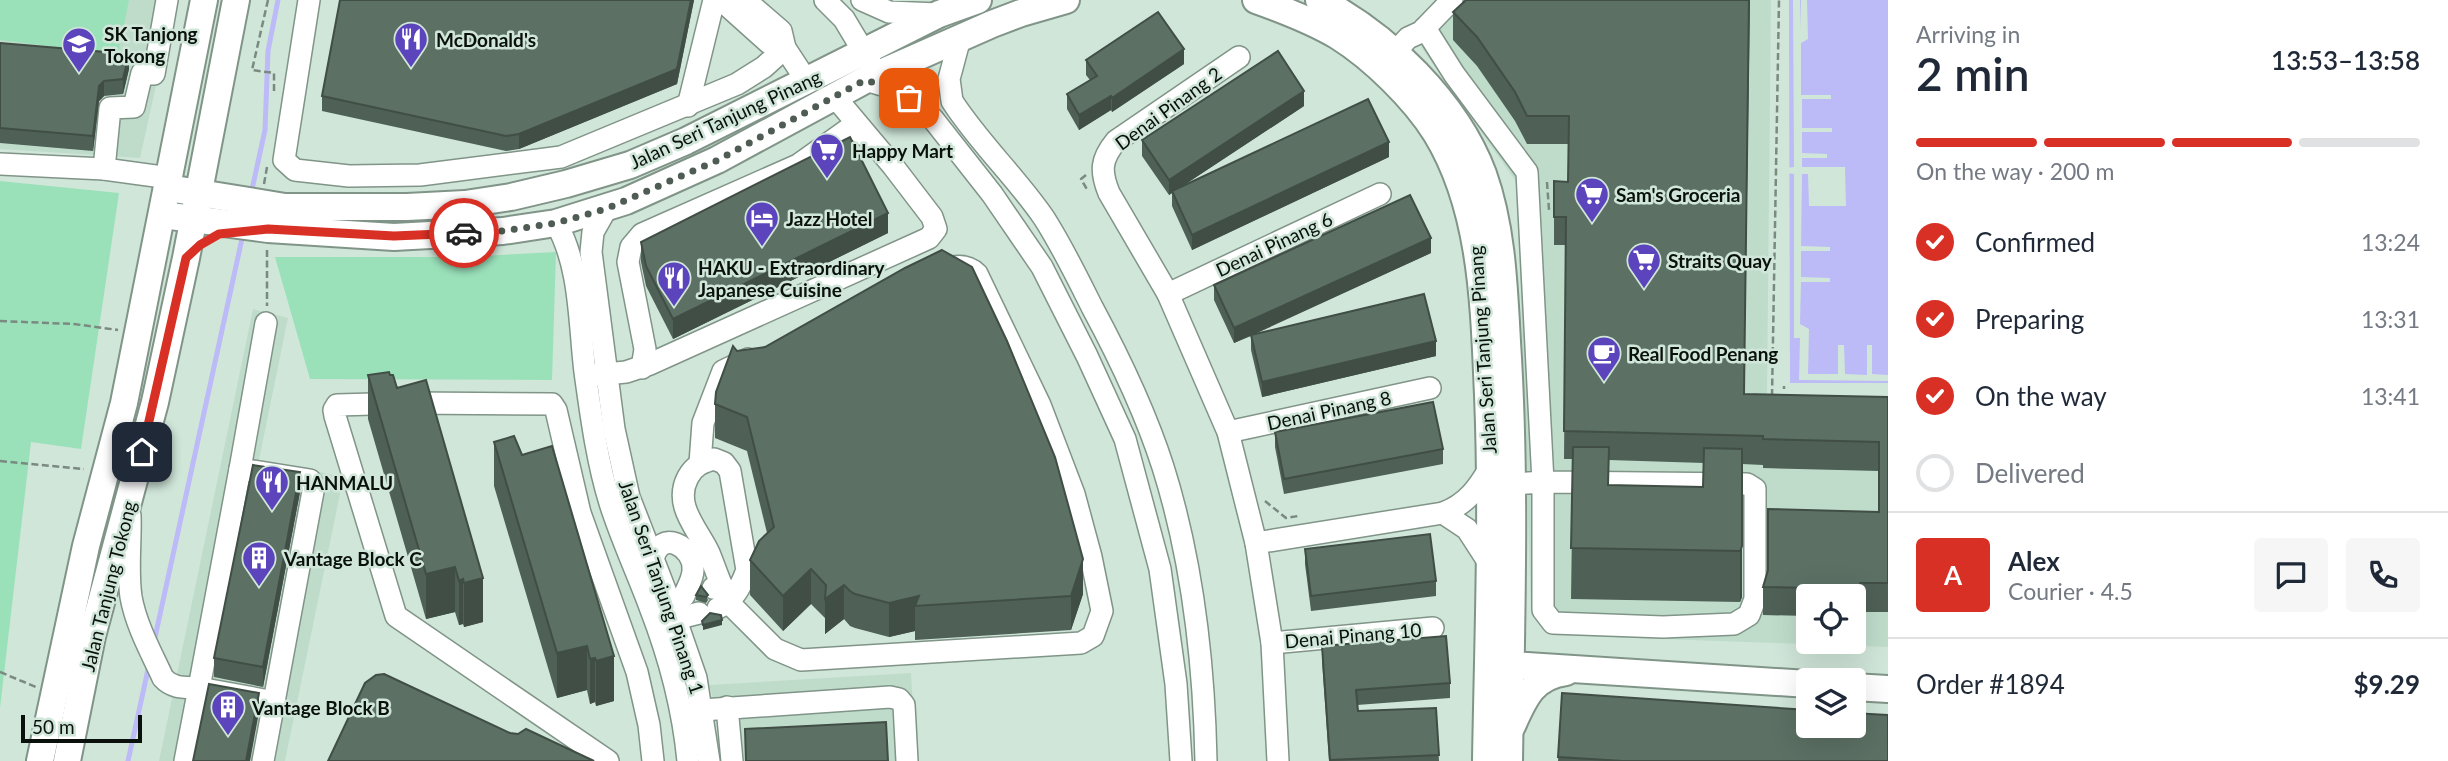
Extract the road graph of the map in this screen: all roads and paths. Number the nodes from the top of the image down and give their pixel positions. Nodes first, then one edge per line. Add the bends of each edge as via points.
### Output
1 (167, 0) edge
2 (204, 0) edge
3 (236, 0) edge
4 (268, 0) edge
5 (309, 0) edge
6 (715, 0) edge
7 (720, 0) edge
8 (745, 0) edge
9 (825, 0) edge
10 (862, 0) edge
11 (978, 0) edge
12 (1066, 0) edge
13 (1256, 0) edge
14 (1319, 0) edge
15 (1452, 0) edge
16 (1779, 0) edge
17 (939, 14) junction
18 (1423, 30) junction
19 (960, 38) junction
20 (785, 48) junction
21 (864, 51) junction
22 (1239, 57) dead end
23 (1394, 62) junction
24 (274, 73) dead end
25 (871, 77) junction
26 (806, 80) junction
27 (832, 98) junction
28 (688, 106) junction
29 (867, 137) junction
30 (832, 139) junction
31 (561, 157) junction
32 (1102, 163) junction
33 (0, 164) edge
34 (104, 169) junction
35 (169, 183) junction
36 (566, 184) junction
37 (1087, 191) dead end
38 (1380, 194) dead end
39 (616, 205) junction
40 (213, 208) junction
41 (163, 215) junction
42 (265, 221) junction
43 (556, 223) junction
44 (933, 275) edge
45 (1168, 294) junction
46 (0, 321) edge
47 (266, 323) joint
48 (139, 332) junction
49 (772, 348) edge
50 (648, 359) junction
51 (596, 375) junction
52 (1430, 388) dead end
53 (1770, 401) edge
54 (1228, 432) junction
55 (0, 461) edge
56 (700, 463) junction
57 (1491, 466) junction
58 (240, 469) junction
59 (106, 472) junction
60 (1543, 482) junction
61 (1514, 484) junction
62 (1261, 498) dead end
63 (609, 500) junction
64 (130, 502) junction
65 (580, 513) junction
66 (1443, 513) junction
67 (1299, 516) dead end
68 (1256, 543) junction
69 (653, 560) junction
70 (1489, 563) junction
71 (695, 601) junction
72 (1433, 628) dead end
73 (1272, 642) junction
74 (1510, 665) junction
75 (1585, 670) junction
76 (0, 672) edge
77 (1796, 683) edge
78 (199, 688) junction
79 (1866, 688) edge
80 (1888, 689) edge
81 (55, 695) junction
82 (275, 702) junction
83 (727, 707) junction
84 (702, 710) junction
85 (1510, 731) junction
86 (40, 761) edge
87 (67, 761) edge
88 (185, 761) edge
89 (263, 761) edge
90 (608, 761) edge
91 (653, 761) edge
92 (688, 761) edge
93 (709, 761) edge
94 (732, 761) edge
95 (907, 761) edge
96 (1181, 761) edge
97 (1206, 761) edge
98 (1278, 761) edge
99 (1486, 761) edge
100 (1509, 761) edge

1 - 34 street via 154,74 142,74 134,107 110,108
2 - 35 main road, Jalan Tanjung Tokong
3 - 40 main road via 210,133
4 - 24 path via 252,70
5 - 31 street via 284,160 295,170 349,176 420,175
6 - 28 street
7 - 20 street via 769,43
8 - 20 street via 781,31
9 - 21 street via 844,19
10 - 17 street via 889,12
11 - 17 main road, Jalan Seri Tanjung Pinang
12 - 19 main road, Jalan Seri Tanjung Pinang
13 - 23 main road, Jalan Seri Tanjung Pinang
14 - 23 main road, Jalan Seri Tanjung Pinang via 1356,22
15 - 18 street
16 - 53 path
17 - 21 main road, Jalan Seri Tanjung Pinang
18 - 23 street via 1410,36
18 - 60 street via 1527,172
19 - 25 main road, Jalan Seri Tanjung Pinang
19 - 97 street via 949,79 952,101 1043,218 1070,263 1119,357 1163,467 1198,629
20 - 26 street
20 - 28 street via 737,84
21 - 25 street
21 - 26 main road, Jalan Seri Tanjung Pinang
22 - 32 street, Denai Pinang 2 via 1116,141
23 - 57 main road, Jalan Seri Tanjung Pinang via 1436,133 1466,202 1486,342
23 - 61 main road, Jalan Seri Tanjung Pinang via 1447,109 1473,153 1489,195 1502,267
25 - 27 main road, Jalan Seri Tanjung Pinang
25 - 96 street via 909,98 933,119 992,194 1042,267 1125,439 1160,569
26 - 36 main road, Jalan Seri Tanjung Pinang via 686,141 630,165
27 - 29 street
27 - 30 street via 848,125
27 - 39 main road, Jalan Seri Tanjung Pinang via 718,160
28 - 31 street
29 - 30 street via 853,128
29 - 50 street via 932,217 936,229 929,238
30 - 50 street via 798,165 642,234 631,247 628,262
31 - 36 street
32 - 37 path via 1080,179
32 - 45 street via 1109,193
33 - 34 street
34 - 35 street
35 - 40 main road
35 - 41 main road, Jalan Tanjung Tokong
36 - 39 main road via 577,200
36 - 42 main road, Jalan Seri Tanjung Pinang via 465,204
38 - 45 street, Denai Pinang 6
39 - 43 main road, Jalan Seri Tanjung Pinang
39 - 51 street, Jalan Seri Tanjung Pinang 1 via 593,232
40 - 41 main road
40 - 42 main road
40 - 42 main road via 245,195
40 - 64 main road, Jalan Tanjung Tokong via 200,245 186,258
41 - 48 main road, Jalan Tanjung Tokong
42 - 43 main road, Jalan Seri Tanjung Pinang via 394,236 503,231
42 - 47 path
43 - 51 street, Jalan Seri Tanjung Pinang 1 via 572,258
44 - 71 street via 954,266 972,268 977,274 1040,405 1074,494 1091,557 1102,611 1093,636 1081,642 801,660
45 - 54 street
46 - 48 path
47 - 58 street
48 - 59 main road, Jalan Tanjung Tokong
49 - 56 street via 723,370 703,423
50 - 51 street
51 - 63 street, Jalan Seri Tanjung Pinang 1 via 599,459
51 - 69 street, Jalan Seri Tanjung Pinang 1 via 629,497
52 - 54 street, Denai Pinang 8
54 - 68 street
55 - 59 path
56 - 71 street via 682,493 683,507 709,553
56 - 71 street via 714,459 730,471 747,570 741,584
57 - 66 street via 1466,500
57 - 70 main road, Jalan Seri Tanjung Pinang
58 - 78 street
58 - 82 street via 310,480 314,486
59 - 81 main road, Jalan Tanjung Tokong
60 - 60 street via 1747,484 1755,489 1755,598 1749,615 1734,624 1663,627 1553,623 1543,610
60 - 61 street
61 - 74 main road, Jalan Seri Tanjung Pinang
62 - 67 path via 1286,518
63 - 65 street
63 - 71 street, Jalan Seri Tanjung Pinang 1 via 627,552
64 - 78 street via 130,577 138,620 163,678 177,687
64 - 87 main road, Jalan Tanjung Tokong via 92,636
65 - 90 street via 552,404 342,404 334,411 396,616
65 - 91 street via 636,672
66 - 68 street
66 - 70 street via 1466,529
68 - 73 street
69 - 71 street, Jalan Seri Tanjung Pinang 1
69 - 71 street via 658,547 666,542 684,548 692,562
70 - 99 main road, Jalan Seri Tanjung Pinang
71 - 84 street, Jalan Seri Tanjung Pinang 1 via 696,678
71 - 92 street, Jalan Seri Tanjung Pinang 1 via 675,684
72 - 73 street, Denai Pinang 10
73 - 98 street
74 - 75 main road
74 - 85 main road, Jalan Seri Tanjung Pinang
75 - 77 main road
75 - 85 main road via 1556,673 1542,680 1527,694
76 - 81 path
78 - 82 street
78 - 88 street
79 - 80 main road
81 - 86 main road, Jalan Tanjung Tokong
82 - 89 street
83 - 84 street
83 - 94 street
83 - 95 street via 899,699 904,705
84 - 93 street, Jalan Seri Tanjung Pinang 1
85 - 100 main road, Jalan Seri Tanjung Pinang

